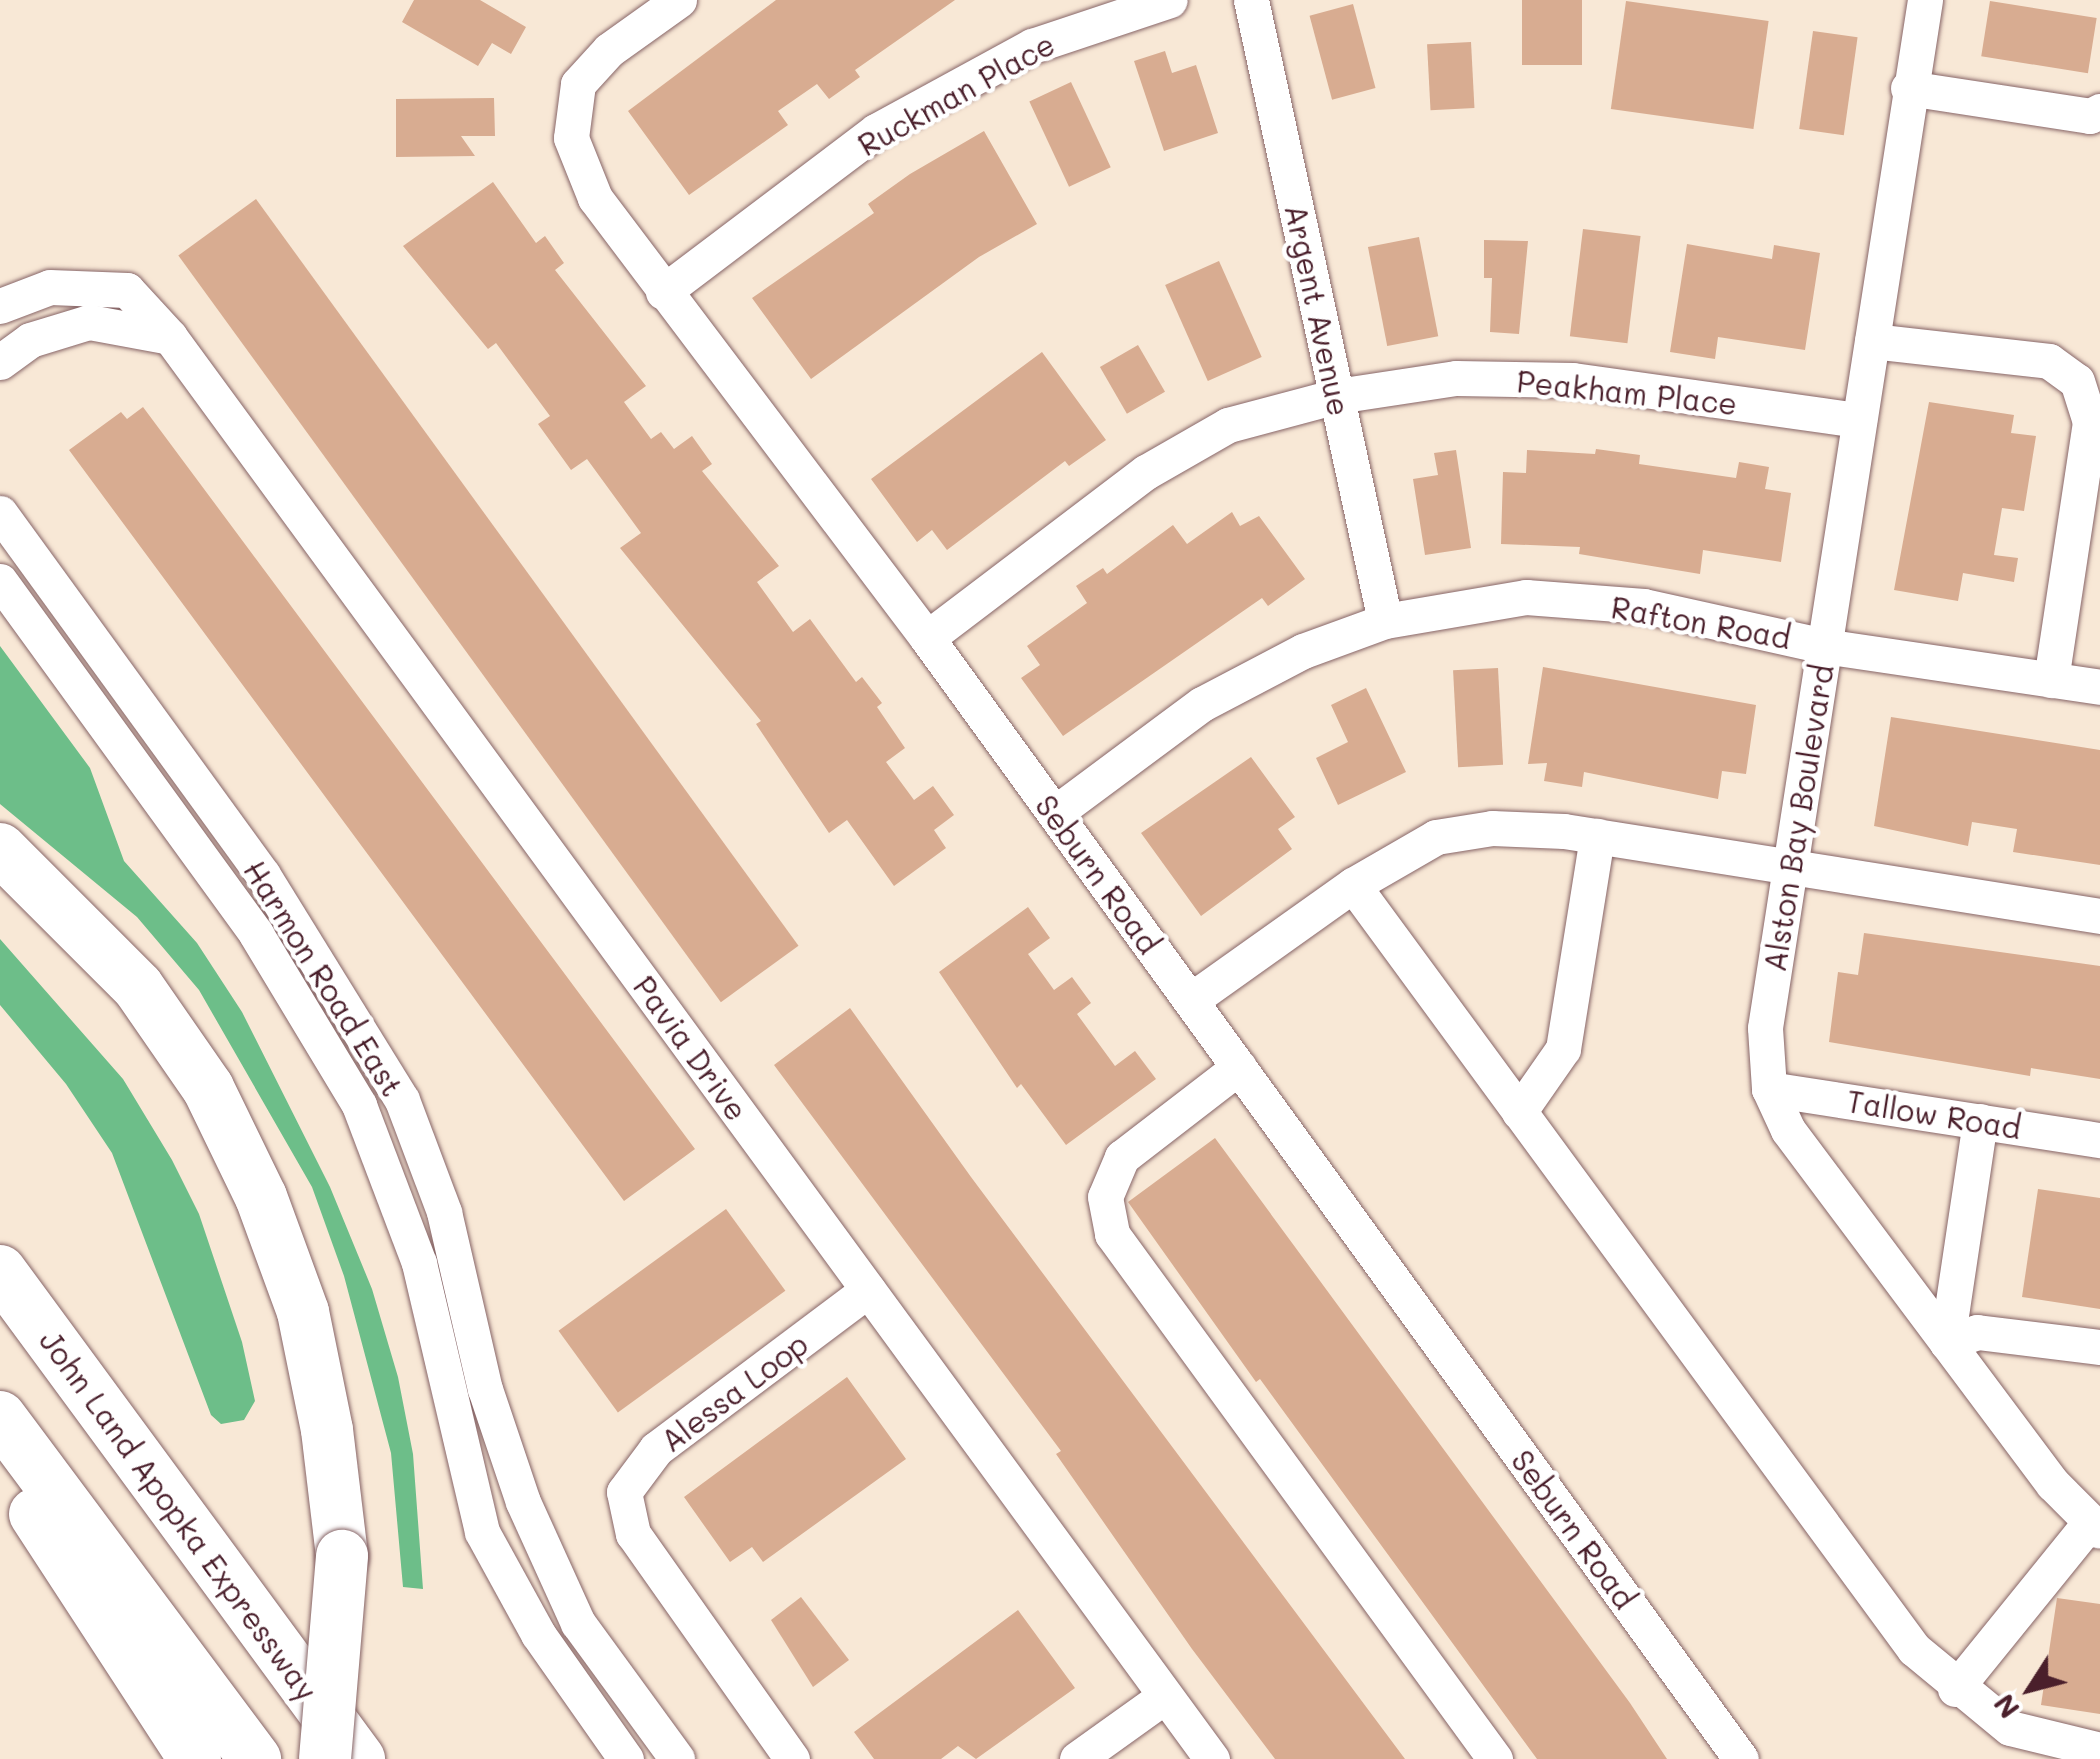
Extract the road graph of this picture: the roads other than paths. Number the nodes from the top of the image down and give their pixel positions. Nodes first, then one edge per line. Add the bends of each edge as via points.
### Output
1 (678, 0) edge
2 (1170, 0) edge
3 (1252, 0) edge
4 (1925, 0) edge
5 (1908, 88) junction
6 (2100, 111) edge
7 (663, 292) junction
8 (0, 306) edge
9 (170, 337) junction
10 (1872, 340) junction
11 (0, 362) edge
12 (1336, 396) junction
13 (1859, 420) junction
14 (0, 513) edge
15 (0, 581) edge
16 (1385, 621) junction
17 (927, 638) junction
18 (1824, 646) junction
19 (2051, 680) junction
20 (2100, 687) edge
21 (1055, 814) junction
22 (1597, 836) junction
23 (0, 849) edge
24 (1790, 870) junction
25 (1353, 885) junction
26 (2100, 916) edge
27 (1190, 1000) junction
28 (1239, 1067) junction
29 (1768, 1089) junction
30 (1519, 1112) junction
31 (1980, 1121) junction
32 (2100, 1140) edge
33 (0, 1271) edge
34 (868, 1290) junction
35 (1948, 1343) junction
36 (2100, 1347) edge
37 (0, 1417) edge
38 (0, 1458) edge
39 (2094, 1528) edge
40 (1955, 1689) junction
41 (1166, 1696) junction
42 (2100, 1750) edge
43 (194, 1759) edge
44 (254, 1759) edge
45 (325, 1759) edge
46 (358, 1759) edge
47 (626, 1759) edge
48 (677, 1759) edge
49 (792, 1759) edge
50 (1077, 1759) edge
51 (1212, 1759) edge
52 (1495, 1759) edge
53 (1741, 1759) edge

1 - 7 street, Seburn Road via 609,50 578,84 570,138 594,198
2 - 7 street, Ruckman Place via 1032,46 876,132
3 - 12 street, Argent Avenue
4 - 5 street, Alston Bay Boulevard
5 - 6 street via 2090,116
5 - 10 street, Alston Bay Boulevard
7 - 17 street, Seburn Road
8 - 9 street, Pavia Drive via 50,287 127,290
9 - 11 street via 89,322 30,340
9 - 34 street, Pavia Drive
10 - 13 street, Alston Bay Boulevard
10 - 19 street via 2048,361 2077,381 2090,422
12 - 13 street, Peakham Place via 1456,378 1573,380
12 - 16 street, Argent Avenue
12 - 17 street, Peakham Place via 1228,425 1146,472
13 - 18 street, Alston Bay Boulevard
14 - 48 street, Harmon Road East via 263,875 402,1100 444,1212 485,1389 524,1502 578,1623
15 - 47 street, Harmon Road East via 256,934 359,1105 419,1263 482,1532 538,1634
16 - 18 street, Rafton Road via 1526,598 1644,606
16 - 21 street, Rafton Road via 1303,650 1202,704
17 - 21 street, Seburn Road
18 - 19 street, Rafton Road
18 - 24 street, Alston Bay Boulevard
19 - 20 street, Rafton Road
21 - 27 street, Seburn Road
22 - 24 street
22 - 25 street via 1492,828 1436,837
22 - 30 street via 1563,1049
23 - 45 highway, bridge via 138,987 208,1088 261,1197 302,1312 327,1430 342,1556
24 - 26 street
24 - 29 street, Alston Bay Boulevard via 1765,1028
25 - 27 street
25 - 30 street
27 - 28 street, Seburn Road
28 - 52 street via 1122,1156 1105,1196 1112,1234
28 - 53 street, Seburn Road
29 - 31 street, Tallow Road
29 - 35 street, Alston Bay Boulevard via 1788,1130
30 - 40 street via 1914,1649
31 - 32 street, Tallow Road
31 - 35 street
33 - 46 highway, John Land Apopka Expressway
34 - 41 street, Pavia Drive
34 - 49 street, Alessa Loop via 656,1449 624,1492 633,1534
35 - 36 street via 1977,1332
35 - 39 street, Alston Bay Boulevard
37 - 44 highway
38 - 43 highway
39 - 40 street
40 - 42 street via 2010,1728
41 - 50 street
41 - 51 street, Pavia Drive

